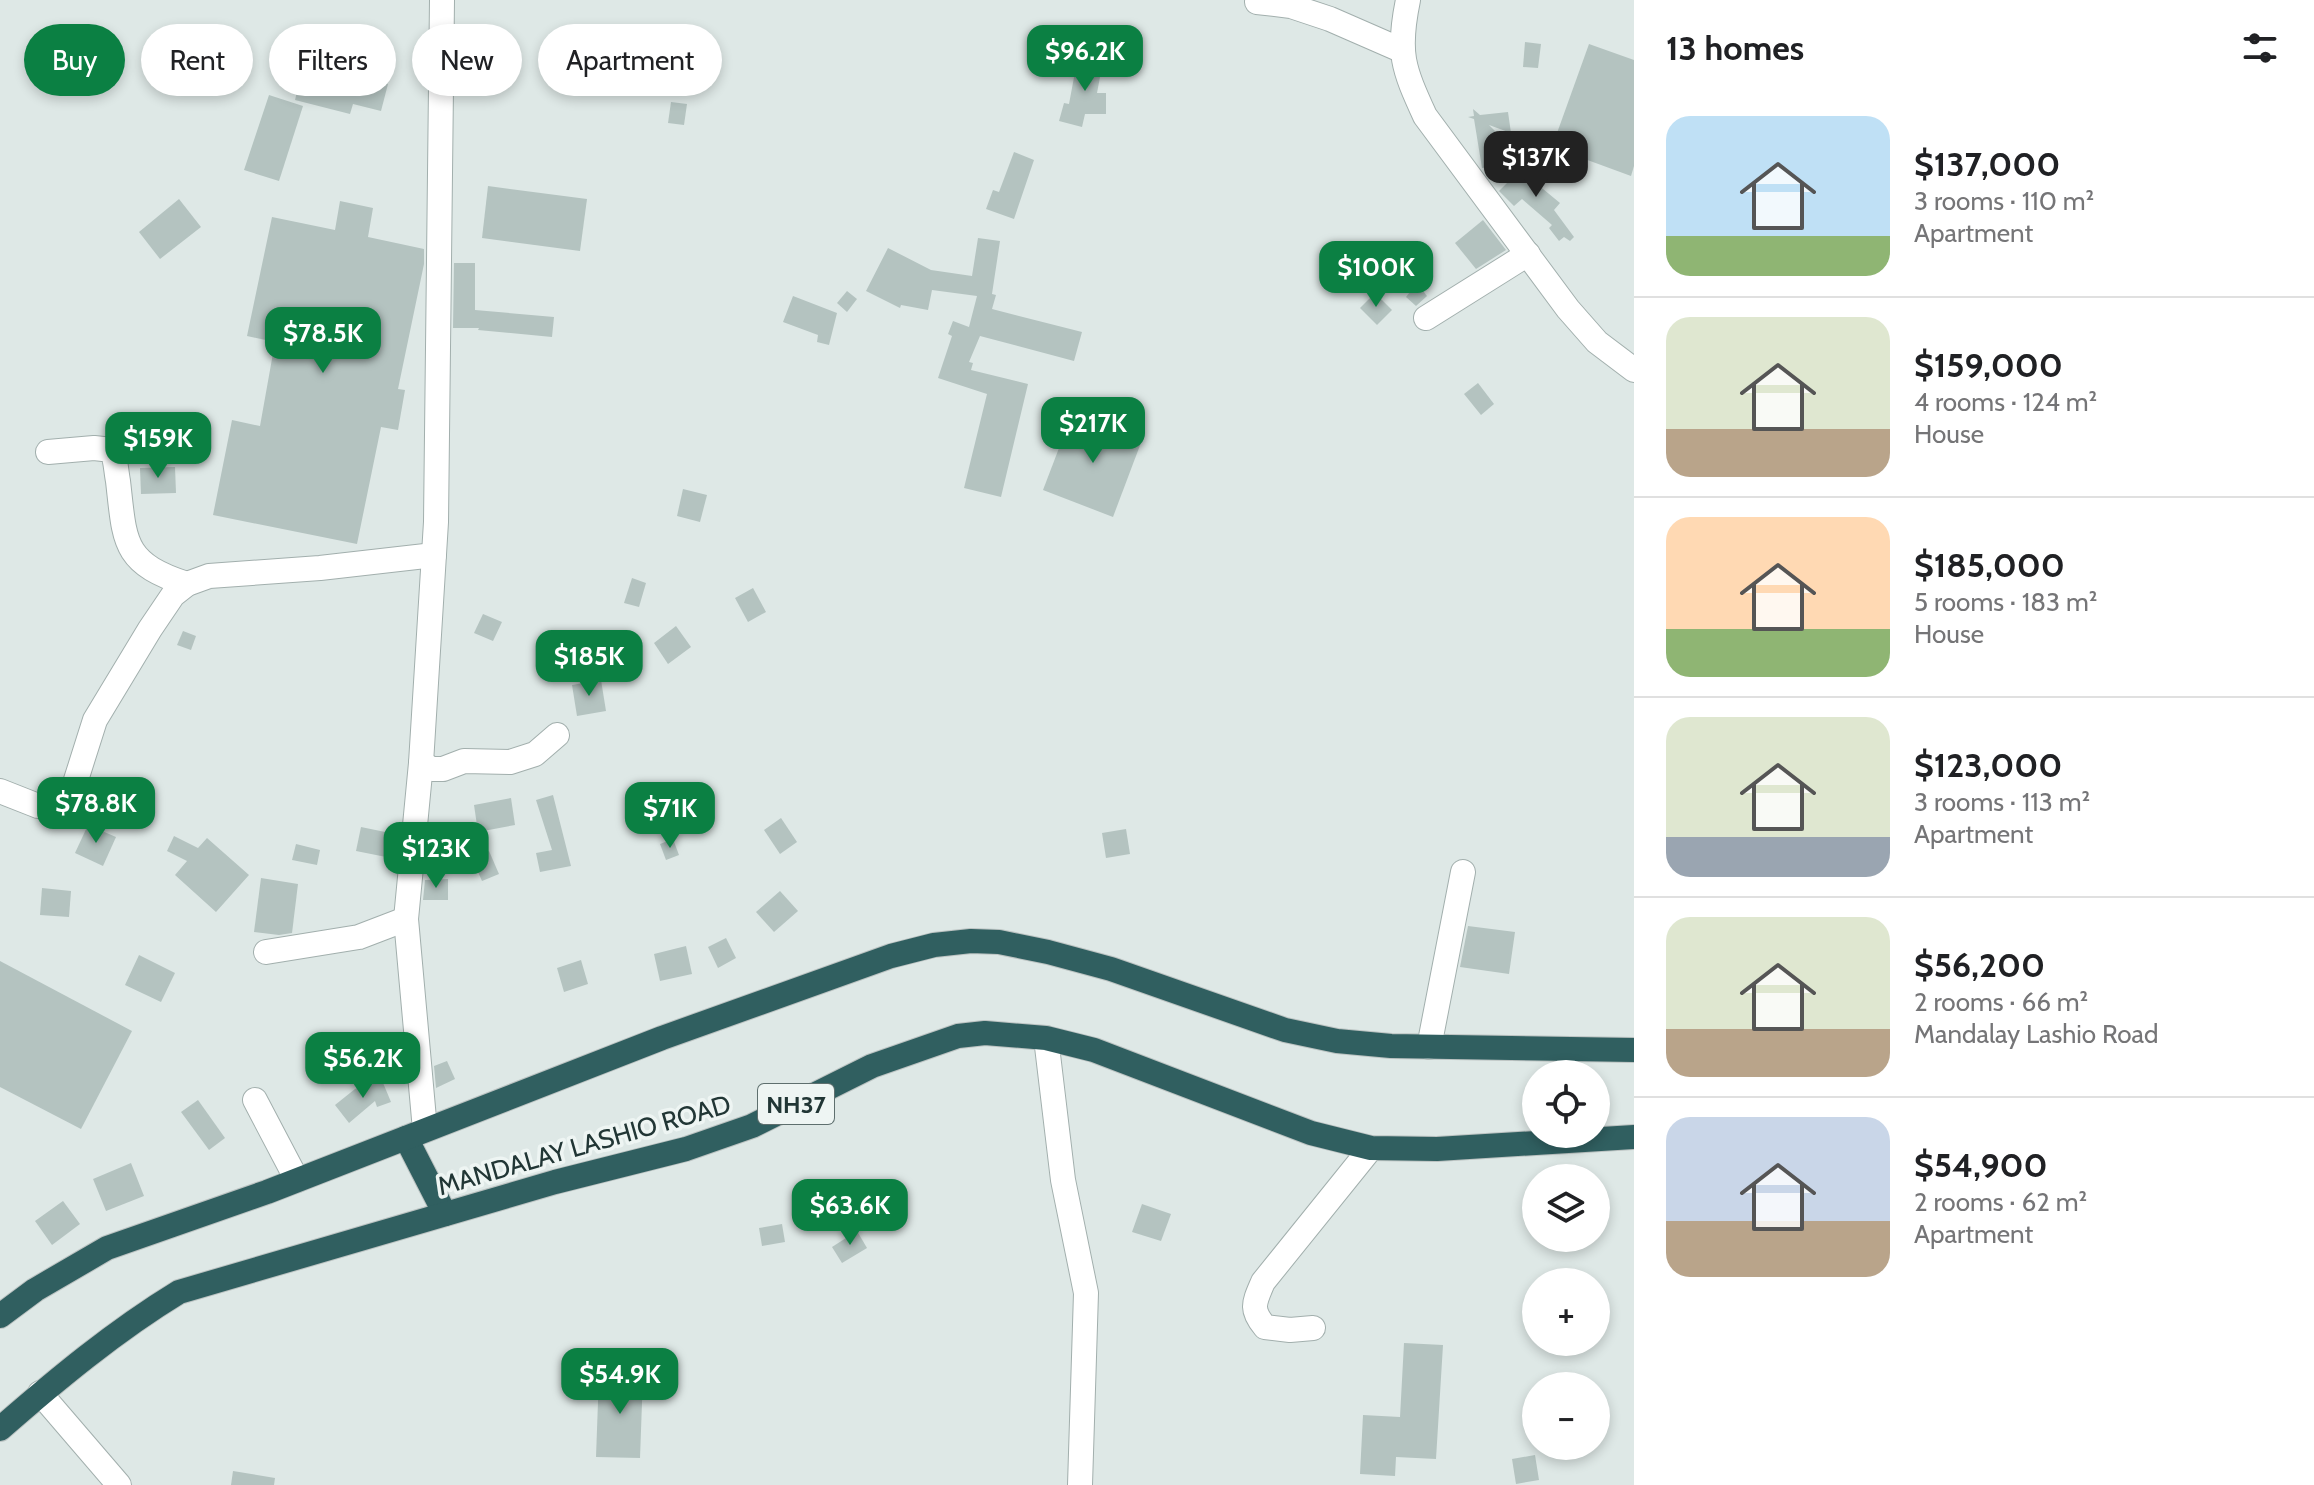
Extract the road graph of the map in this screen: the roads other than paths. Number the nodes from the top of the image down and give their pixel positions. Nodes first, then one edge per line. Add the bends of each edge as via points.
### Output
1 (442, 0) edge
2 (1408, 0) edge
3 (1257, 2) edge
4 (1401, 50) junction
5 (1528, 254) junction
6 (1426, 318) dead end
7 (1634, 370) edge
8 (48, 452) dead end
9 (434, 555) junction
10 (187, 584) junction
11 (557, 735) dead end
12 (421, 763) junction
13 (0, 791) edge
14 (1463, 872) dead end
15 (406, 919) junction
16 (266, 952) dead end
17 (1046, 1038) junction
18 (1429, 1047) junction
19 (1634, 1050) edge
20 (255, 1100) dead end
21 (416, 1134) junction
22 (1634, 1137) edge
23 (1371, 1148) junction
24 (297, 1180) junction
25 (445, 1214) junction
26 (0, 1316) edge
27 (1313, 1328) dead end
28 (40, 1393) junction
29 (0, 1429) edge
30 (119, 1485) edge
31 (1080, 1485) edge

1 - 9 street
2 - 4 street
3 - 4 street via 1291,6
4 - 5 street via 1425,116
5 - 6 street
5 - 7 street via 1597,342
8 - 10 street via 112,450 124,533 134,556 158,575
9 - 10 street via 209,576
9 - 12 street
10 - 13 street via 173,595 95,720 69,802 58,809 38,806
11 - 12 street via 535,754 510,762 464,761 443,769
12 - 15 street
14 - 18 street
15 - 16 street via 359,937
15 - 21 street
17 - 23 highway, MANDALAY LASHIO ROAD / NH37 via 1094,1050 1311,1133
17 - 25 highway, MANDALAY LASHIO ROAD / NH37 via 958,1036 872,1066 723,1137
17 - 31 street via 1063,1180 1086,1293
18 - 19 highway
18 - 21 highway via 1337,1041 1285,1030 1111,969 999,942 971,941 891,956
20 - 24 street
21 - 24 highway
21 - 25 highway
22 - 23 highway, MANDALAY LASHIO ROAD / NH37
23 - 27 street via 1263,1282 1254,1302 1255,1316 1265,1327
24 - 26 highway via 107,1248
25 - 28 highway, MANDALAY LASHIO ROAD / NH37 via 179,1292
28 - 29 highway, MANDALAY LASHIO ROAD / NH37
28 - 30 street

